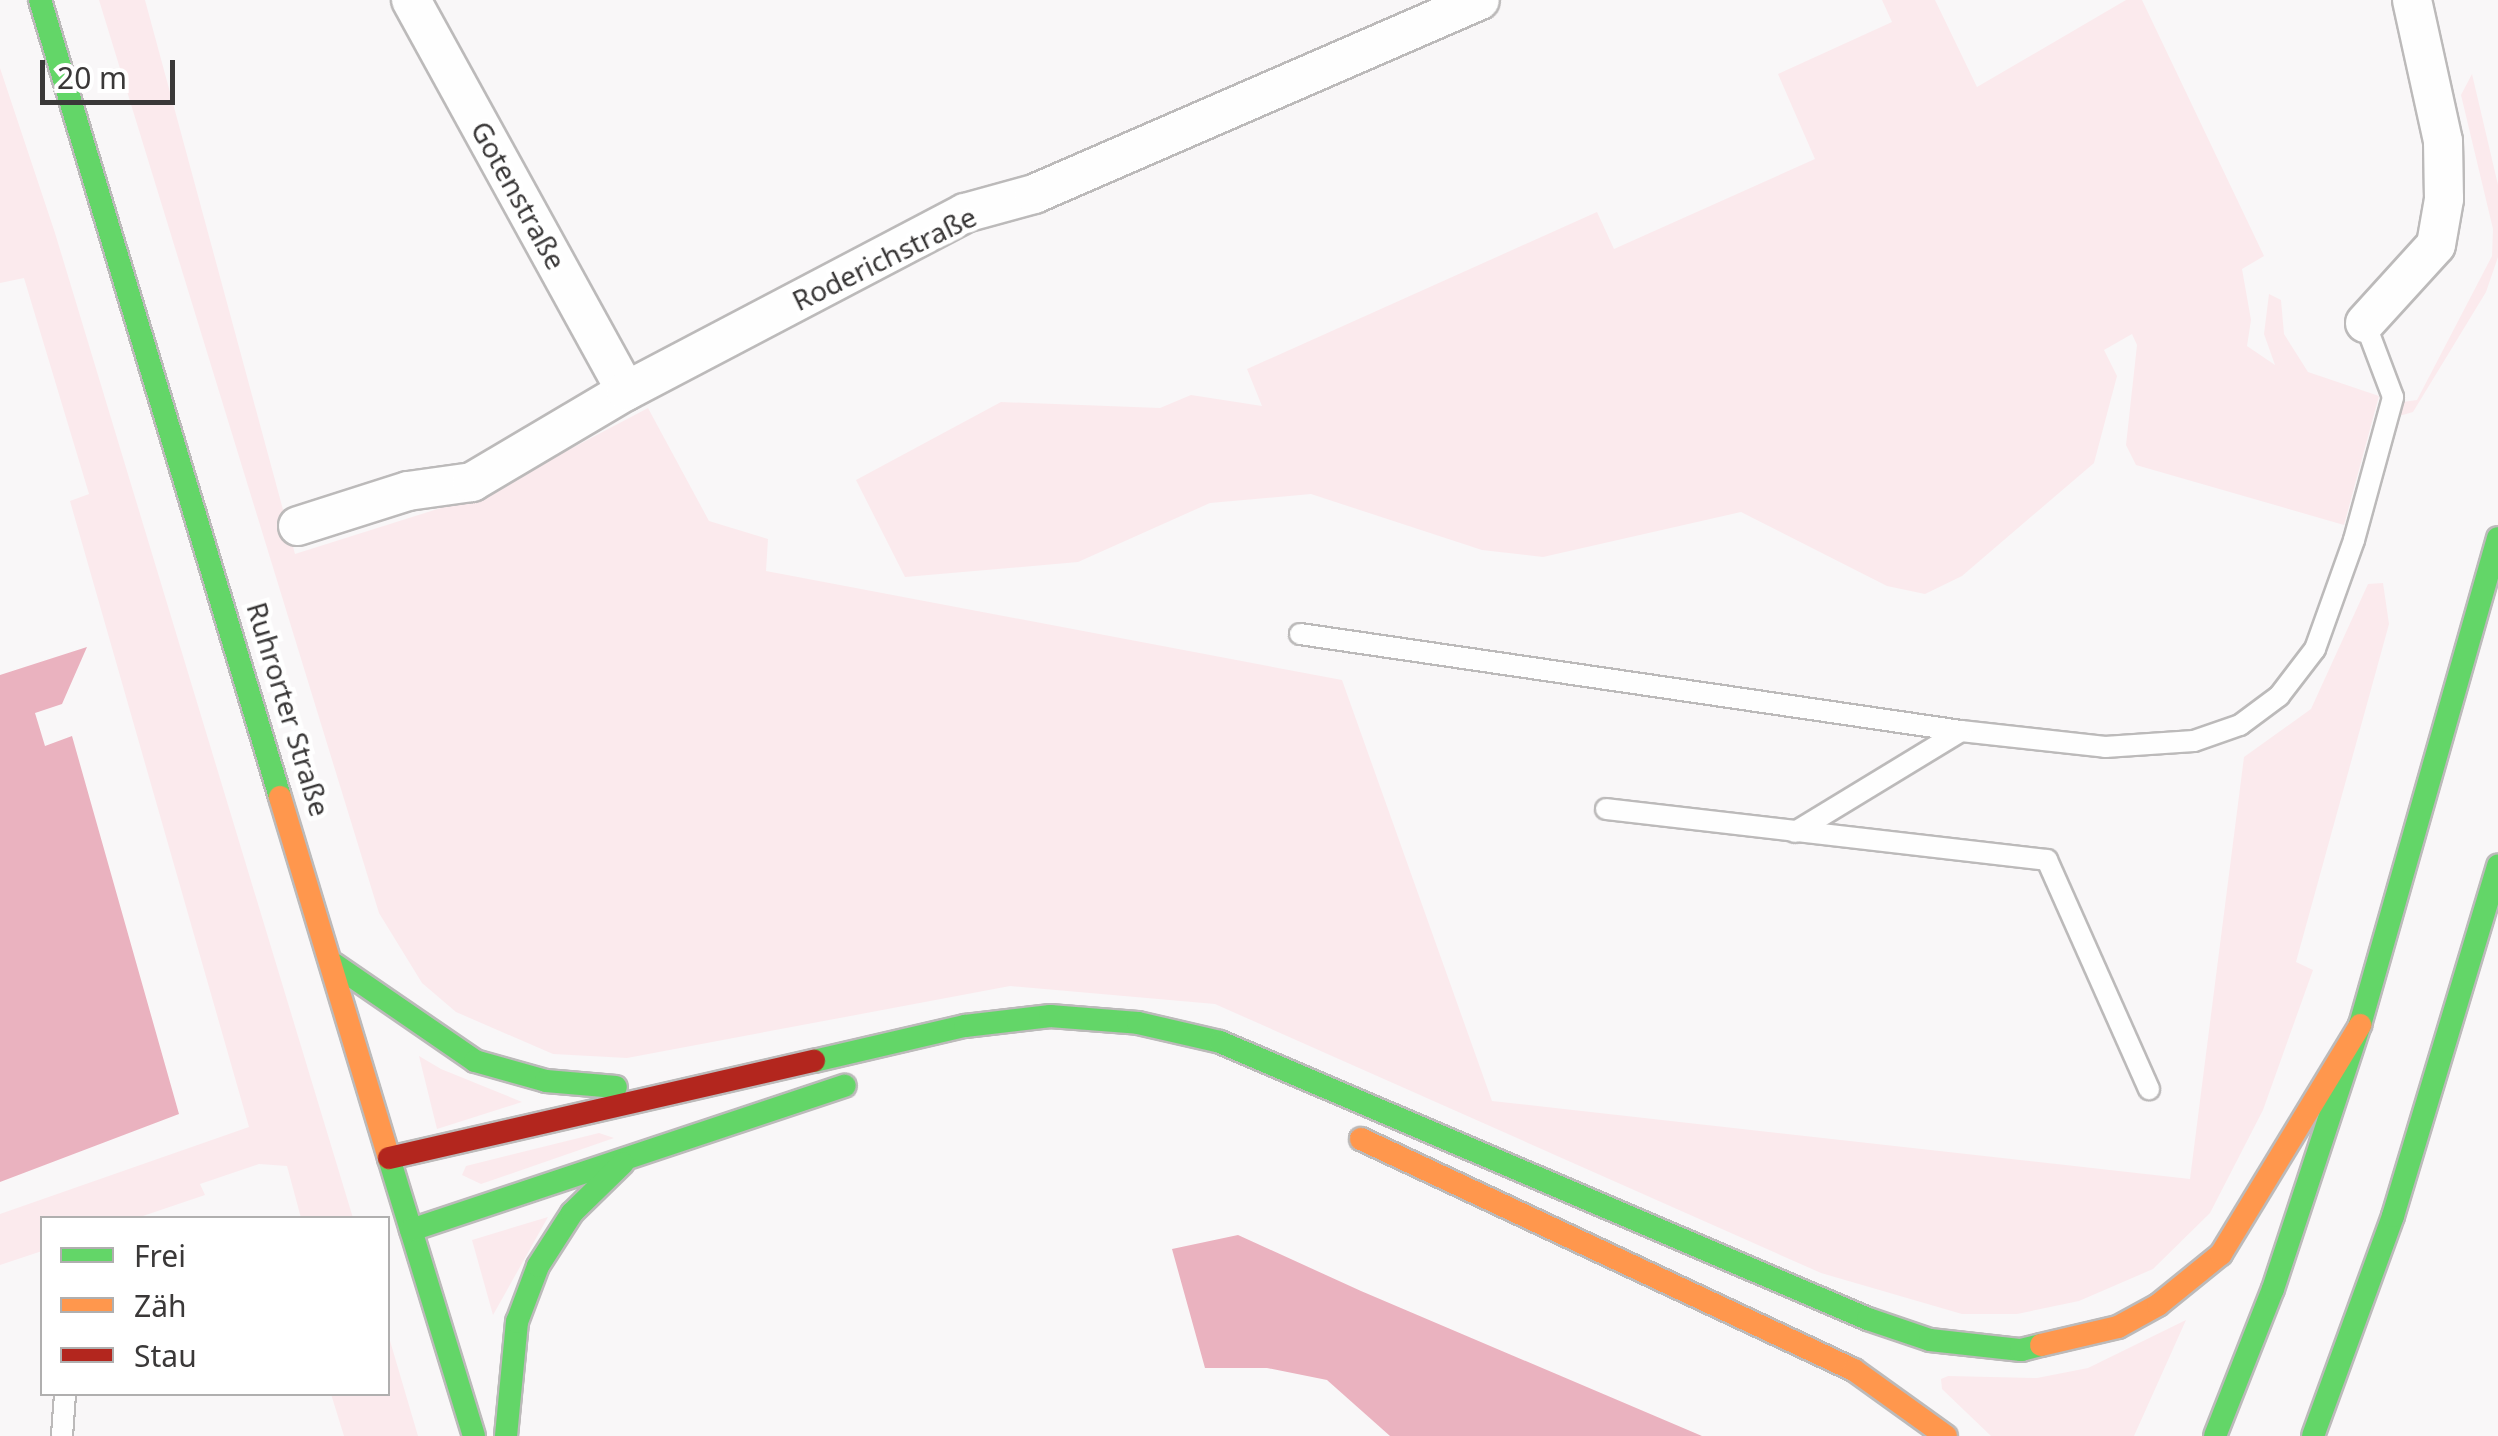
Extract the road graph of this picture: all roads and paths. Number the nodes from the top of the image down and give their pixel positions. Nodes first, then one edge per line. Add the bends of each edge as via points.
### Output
1 (40, 0) edge
2 (411, 0) edge
3 (1480, 0) edge
4 (2412, 0) edge
5 (2365, 323) joint
6 (626, 391) junction
7 (298, 526) dead end
8 (2498, 538) edge
9 (1300, 634) dead end
10 (1961, 731) junction
11 (1606, 808) dead end
12 (1795, 832) junction
13 (2498, 864) edge
14 (334, 964) junction
15 (2360, 1025) junction
16 (878, 1076) dead end
17 (669, 1090) junction
18 (2150, 1090) dead end
19 (1342, 1130) dead end
20 (632, 1154) junction
21 (390, 1158) junction
22 (411, 1230) junction
23 (64, 1396) edge
24 (62, 1436) edge
25 (474, 1436) edge
26 (506, 1436) edge
27 (1946, 1436) edge
28 (2214, 1436) edge
29 (2312, 1436) edge

1 - 14 main road, Ruhrorter Straße
2 - 6 street, Gotenstraße
3 - 6 street, Roderichstraße via 1034,194 965,213
4 - 5 street via 2443,140 2444,199 2436,245
5 - 10 lane via 2393,397 2334,600 2315,649 2280,696 2240,725 2145,748
6 - 7 street, Roderichstraße via 472,482 408,491
8 - 15 main road
9 - 10 lane
10 - 12 lane
11 - 12 lane
12 - 18 lane via 2047,860
13 - 29 main road via 2393,1216
14 - 17 main road via 476,1061 546,1081
14 - 21 main road, Ruhrorter Straße
15 - 17 main road via 2221,1254 2158,1305 2118,1327 2022,1350 1930,1340 1868,1320 1220,1042 1138,1023 1050,1016 965,1026
15 - 28 main road via 2274,1290
16 - 20 main road
17 - 21 main road
19 - 27 main road via 1854,1370
20 - 22 main road
20 - 26 main road via 572,1213 538,1266 516,1322
21 - 22 main road, Ruhrorter Straße
22 - 25 main road, Ruhrorter Straße
23 - 24 lane

